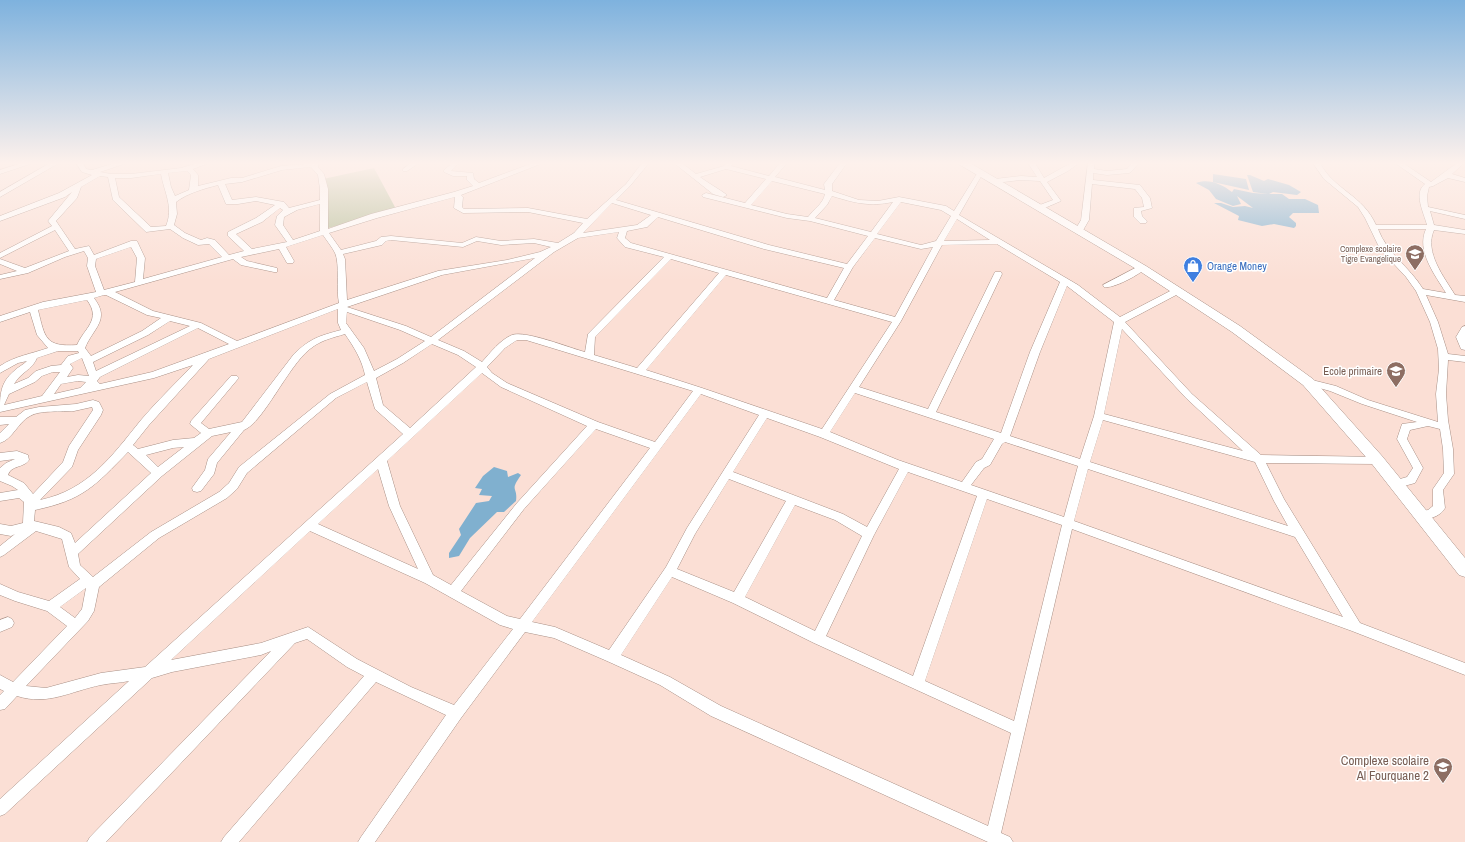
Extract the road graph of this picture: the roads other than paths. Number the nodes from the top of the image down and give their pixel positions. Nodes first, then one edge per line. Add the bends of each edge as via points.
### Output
1 (41, 202) edge
2 (68, 202) edge
3 (120, 202) edge
4 (172, 202) edge
5 (272, 202) edge
6 (319, 202) edge
7 (324, 202) edge
8 (426, 202) edge
9 (459, 202) edge
10 (611, 202) edge
11 (618, 202) edge
12 (733, 202) edge
13 (750, 202) edge
14 (825, 202) edge
15 (864, 202) edge
16 (882, 202) edge
17 (897, 202) edge
18 (915, 202) edge
19 (963, 202) edge
20 (1030, 202) edge
21 (1054, 202) edge
22 (1087, 202) edge
23 (1147, 202) edge
24 (1355, 202) edge
25 (1424, 202) edge
26 (281, 204) junction
27 (747, 206) junction
28 (1040, 208) junction
29 (1425, 208) junction
30 (289, 210) junction
31 (956, 214) junction
32 (656, 215) junction
33 (1465, 217) edge
34 (0, 219) edge
35 (810, 219) junction
36 (1143, 221) dead end
37 (589, 222) junction
38 (56, 226) junction
39 (170, 227) junction
40 (1373, 227) junction
41 (1431, 227) junction
42 (624, 230) junction
43 (1079, 230) junction
44 (324, 232) junction
45 (1465, 232) edge
46 (874, 234) junction
47 (576, 235) junction
48 (939, 242) junction
49 (999, 242) junction
50 (291, 243) junction
51 (906, 244) junction
52 (281, 245) junction
53 (865, 247) junction
54 (555, 248) junction
55 (73, 251) junction
56 (250, 252) junction
57 (340, 253) junction
58 (0, 256) edge
59 (230, 257) junction
60 (669, 257) junction
61 (92, 258) junction
62 (0, 261) edge
63 (290, 261) dead end
64 (849, 267) junction
65 (1142, 268) junction
66 (274, 270) dead end
67 (24, 271) junction
68 (724, 272) junction
69 (998, 274) dead end
70 (0, 277) edge
71 (1065, 281) junction
72 (139, 282) junction
73 (1107, 284) dead end
74 (1177, 291) junction
75 (1420, 291) junction
76 (104, 293) junction
77 (89, 297) junction
78 (1452, 297) junction
79 (1465, 299) edge
80 (828, 301) junction
81 (343, 306) junction
82 (33, 308) junction
83 (168, 318) junction
84 (0, 319) edge
85 (897, 321) junction
86 (1119, 321) junction
87 (198, 325) junction
88 (1465, 329) edge
89 (346, 331) junction
90 (44, 340) junction
91 (431, 341) junction
92 (237, 344) junction
93 (1464, 347) dead end
94 (58, 348) junction
95 (83, 355) junction
96 (33, 356) junction
97 (589, 356) junction
98 (1443, 356) junction
99 (206, 357) junction
100 (1465, 359) edge
101 (482, 367) junction
102 (68, 368) junction
103 (0, 370) edge
104 (639, 372) junction
105 (370, 377) junction
106 (234, 378) dead end
107 (58, 382) junction
108 (1308, 382) junction
109 (92, 389) junction
110 (854, 389) junction
111 (4, 390) edge
112 (699, 390) junction
113 (68, 394) junction
114 (45, 399) junction
115 (29, 407) junction
116 (2, 408) edge
117 (765, 413) junction
118 (931, 413) junction
119 (1099, 416) junction
120 (18, 420) junction
121 (0, 421) edge
122 (1427, 422) junction
123 (594, 425) junction
124 (1444, 427) junction
125 (239, 429) junction
126 (208, 433) junction
127 (410, 434) junction
128 (824, 434) junction
129 (1004, 437) junction
130 (0, 439) edge
131 (196, 442) junction
132 (127, 446) junction
133 (656, 446) junction
134 (137, 453) junction
135 (2, 455) edge
136 (1259, 459) junction
137 (381, 460) junction
138 (1377, 460) junction
139 (1084, 463) junction
140 (905, 467) junction
141 (158, 473) junction
142 (726, 474) junction
143 (1, 478) edge
144 (1397, 484) junction
145 (197, 488) dead end
146 (964, 488) junction
147 (982, 494) junction
148 (1, 497) edge
149 (793, 499) junction
150 (30, 504) junction
151 (1421, 515) junction
152 (1068, 523) junction
153 (309, 525) junction
154 (32, 526) junction
155 (0, 529) edge
156 (869, 534) junction
157 (1298, 534) junction
158 (0, 552) edge
159 (71, 553) junction
160 (1464, 569) edge
161 (670, 571) junction
162 (429, 579) junction
163 (91, 582) junction
164 (0, 589) edge
165 (453, 592) junction
166 (737, 599) junction
167 (51, 607) junction
168 (76, 626) junction
169 (522, 626) junction
170 (1356, 627) junction
171 (291, 640) junction
172 (818, 640) junction
173 (612, 657) junction
174 (1465, 669) edge
175 (147, 673) junction
176 (374, 674) junction
177 (0, 681) edge
178 (917, 684) junction
179 (13, 689) junction
180 (0, 704) edge
181 (456, 713) junction
182 (1019, 730) junction
183 (0, 809) edge
184 (993, 836) junction
185 (95, 842) edge
186 (229, 842) edge
187 (366, 842) edge
188 (1005, 842) edge

1 - 34 street
2 - 38 street via 52,220
3 - 39 street via 149,230
4 - 39 street via 174,212
5 - 26 street
6 - 30 street
7 - 44 street
8 - 44 street
9 - 37 street via 458,208 463,210 532,211
10 - 37 street
11 - 32 street
12 - 27 street
13 - 27 street
14 - 35 street
15 - 16 street
17 - 46 street
18 - 31 street via 943,208
19 - 31 street
20 - 28 street
21 - 28 street
22 - 43 street via 1085,220
23 - 36 street via 1148,208 1137,210
24 - 40 street via 1366,213
25 - 29 street
26 - 30 street
26 - 56 street via 259,220 231,234
27 - 35 street
28 - 43 street
29 - 33 street
29 - 41 street
30 - 50 street via 282,216 279,226
31 - 48 street
31 - 49 street
32 - 42 street via 644,225
32 - 64 street via 803,257
35 - 46 street
37 - 47 street
38 - 55 street
38 - 58 street
39 - 59 street via 178,234 196,241 212,242
40 - 41 street
40 - 75 street via 1385,251 1406,271
41 - 45 street
41 - 78 street via 1427,236 1431,262
42 - 47 street
42 - 60 street via 621,238 628,245
43 - 65 street
44 - 50 street
44 - 57 street
46 - 51 street
46 - 53 street
47 - 54 street
48 - 49 street
48 - 51 street via 921,247
48 - 85 street
49 - 71 street
50 - 52 street
51 - 53 street via 884,242
52 - 56 street
52 - 63 street
53 - 64 street
54 - 57 street via 534,241 500,243 476,240 463,245 391,238
54 - 81 street via 521,260 441,273
54 - 91 street
55 - 61 street via 86,248
55 - 67 street
56 - 59 street
57 - 81 street
59 - 66 street
59 - 72 street
60 - 68 street
60 - 97 street via 591,336
61 - 72 street via 134,243 141,258
61 - 76 street via 92,272
62 - 67 street
64 - 80 street
65 - 73 street
65 - 74 street
67 - 70 street
68 - 80 street
68 - 104 street
69 - 118 street
71 - 86 street
71 - 129 street via 1035,352
72 - 76 street
74 - 86 street
74 - 108 street
75 - 78 street
75 - 98 street via 1437,329
76 - 77 street
76 - 83 street
77 - 82 street
77 - 95 street via 98,307 99,315
78 - 79 street
80 - 85 street
81 - 89 street via 342,323
81 - 91 street via 404,328
81 - 92 street
82 - 84 street
82 - 90 street
83 - 87 street
83 - 95 street via 150,330
85 - 110 street
86 - 119 street
86 - 136 street via 1189,396
87 - 92 street
87 - 109 street
88 - 93 street via 1460,337
89 - 105 street via 359,348 368,366
89 - 125 street via 321,338 307,347 250,421
90 - 94 street
90 - 96 street
91 - 101 street via 471,358
91 - 105 street
92 - 99 street
94 - 95 street
94 - 96 street
95 - 102 street via 66,363
95 - 109 street
96 - 103 street via 15,360
96 - 111 street via 33,361 15,374
97 - 101 street via 526,337 515,337 502,346
97 - 104 street
98 - 100 street
98 - 124 street via 1441,394
99 - 109 street via 154,375
99 - 132 street via 145,422
101 - 123 street via 504,385
101 - 127 street
102 - 107 street
102 - 111 street via 39,373 33,380
104 - 112 street
105 - 127 street via 378,407
105 - 163 street via 333,396 243,470 233,486 224,494 155,535
106 - 126 street via 195,424
107 - 109 street via 78,378
107 - 114 street
108 - 122 street via 1333,388 1365,402
108 - 138 street
109 - 113 street
109 - 113 street via 93,402 73,398
109 - 115 street via 92,403 72,407
109 - 150 street via 98,410 96,415 73,449 68,464
110 - 118 street
110 - 128 street
111 - 116 street
112 - 117 street
112 - 133 street
113 - 114 street
114 - 115 street
115 - 116 street
115 - 120 street
117 - 128 street
117 - 142 street
118 - 129 street
119 - 136 street
119 - 139 street
120 - 121 street
120 - 130 street
122 - 124 street
122 - 144 street via 1406,427 1402,439 1418,468 1411,480
123 - 133 street
123 - 165 street via 476,559
124 - 151 street via 1448,449 1448,474 1438,489 1439,508 1431,514
125 - 126 street via 214,430
125 - 145 street via 212,462 210,471
126 - 131 street
127 - 137 street
128 - 140 street
129 - 139 street
129 - 146 street via 998,441 986,462 980,465
131 - 134 street via 173,444
131 - 141 street
132 - 134 street
132 - 150 street via 82,489 70,496
133 - 169 street via 574,560
134 - 141 street
135 - 143 street via 22,456 24,460 4,470
136 - 138 street
136 - 157 street
137 - 153 street
137 - 162 street via 384,478 396,512
138 - 144 street
139 - 152 street
139 - 157 street
140 - 146 street
140 - 156 street
141 - 159 street
142 - 149 street
142 - 161 street via 690,531
143 - 150 street via 24,488
144 - 151 street
146 - 147 street
147 - 152 street
147 - 178 street
148 - 150 street via 21,494
149 - 156 street via 839,517
149 - 166 street
150 - 154 street via 28,522
151 - 160 street
152 - 170 street
152 - 182 street
153 - 162 street
153 - 175 street
154 - 155 street via 11,530
154 - 158 street
154 - 159 street via 67,536
156 - 172 street
157 - 170 street
159 - 163 street via 75,567
161 - 166 street
161 - 173 street
162 - 165 street
163 - 167 street
163 - 168 street via 88,611
164 - 167 street
165 - 169 street via 504,621
166 - 172 street
167 - 168 street
168 - 179 street
169 - 173 street via 555,633
169 - 181 street
170 - 174 street
171 - 175 street via 261,649
171 - 176 street via 308,633 352,664
171 - 185 street
172 - 178 street
173 - 184 street via 665,681 716,711
175 - 179 street via 101,679 46,694 37,695
175 - 183 street
176 - 181 street
176 - 186 street
177 - 179 street
178 - 182 street
179 - 180 street
181 - 187 street
182 - 184 street
184 - 188 street

